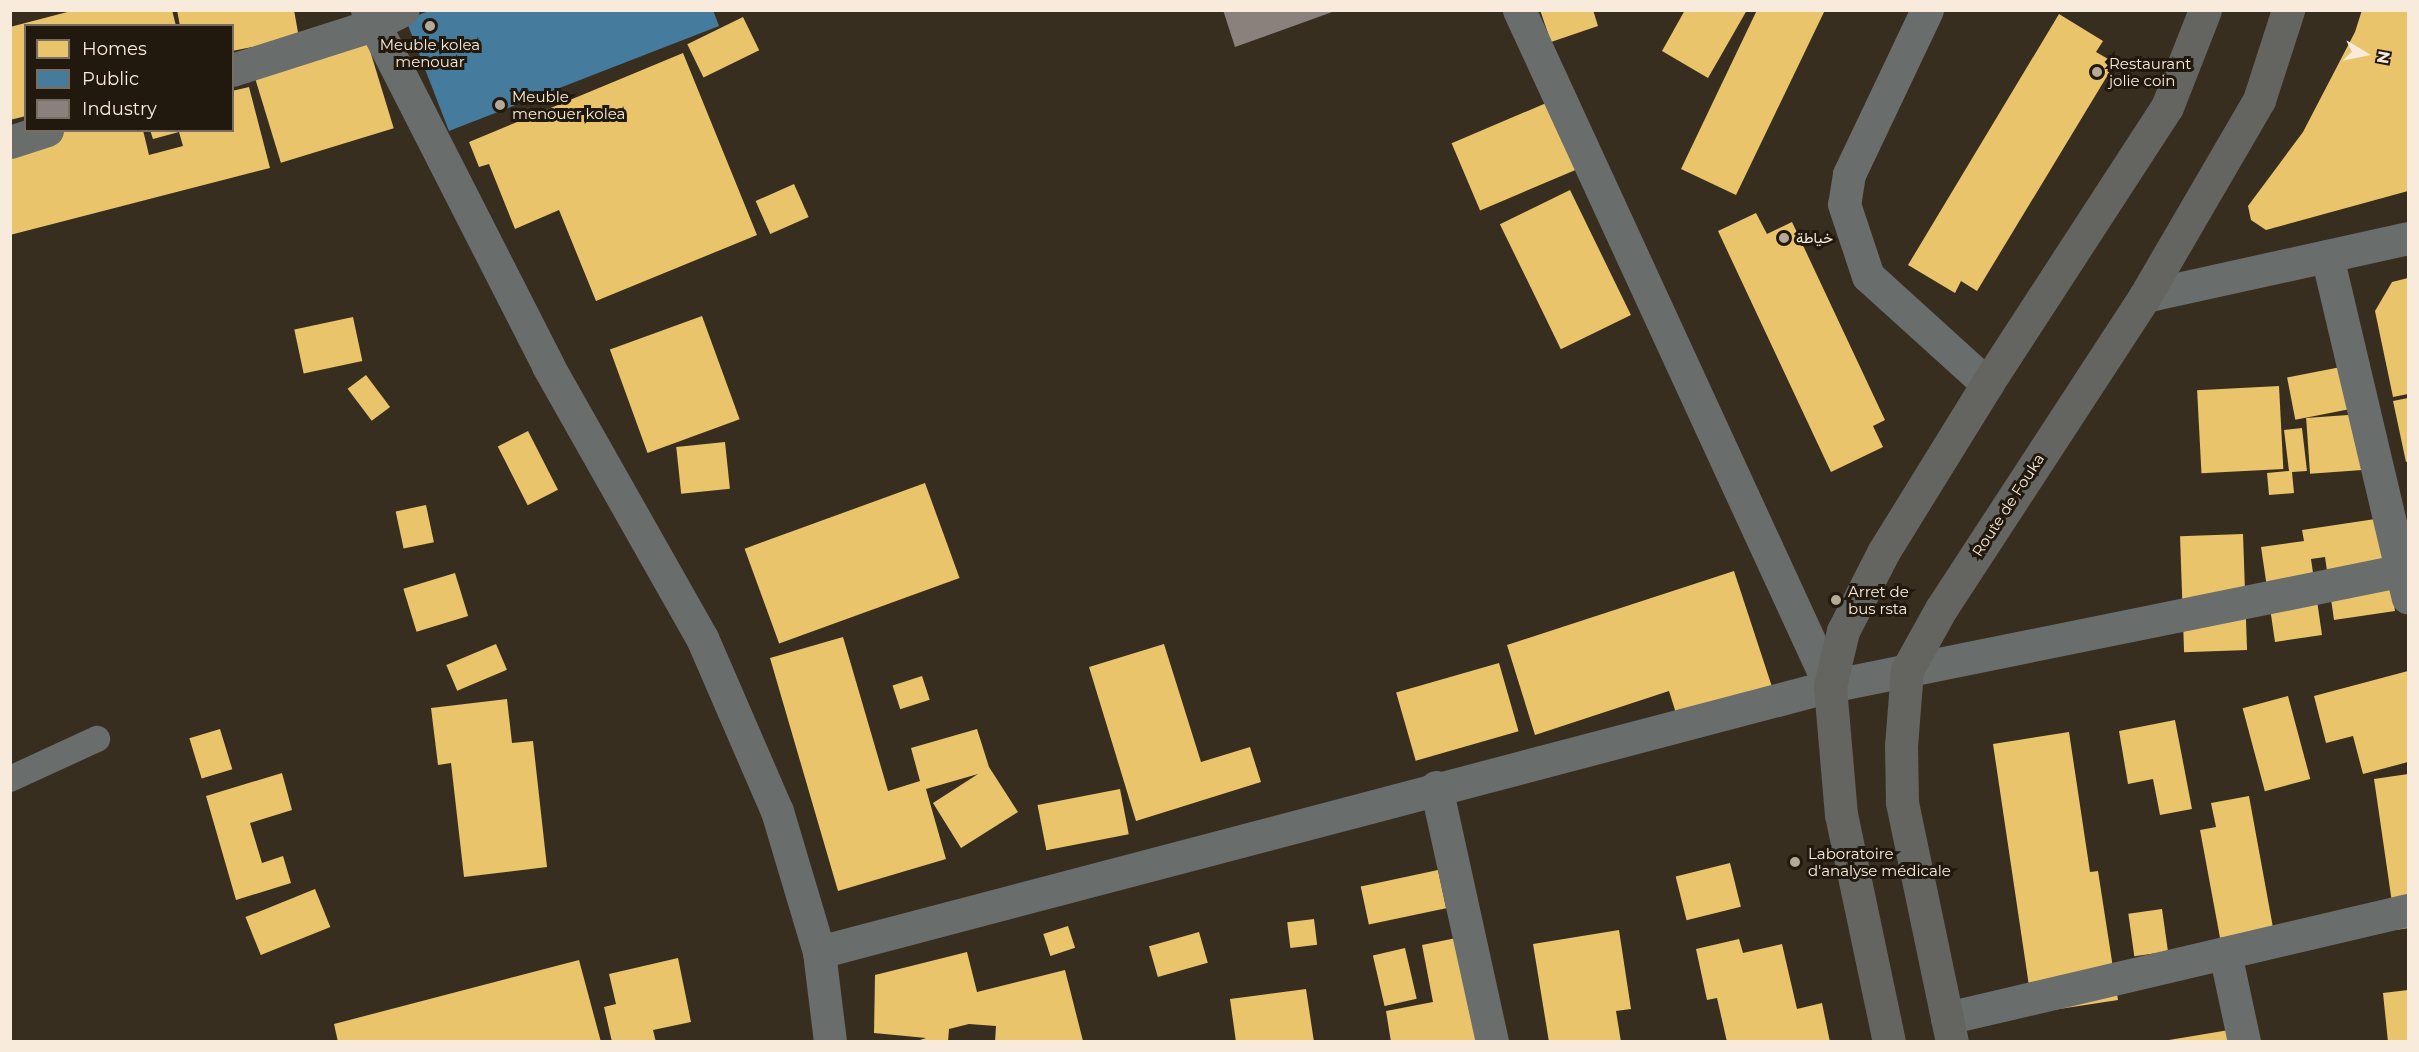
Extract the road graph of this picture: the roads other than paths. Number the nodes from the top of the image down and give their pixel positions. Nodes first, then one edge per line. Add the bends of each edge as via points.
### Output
1 (402, 10) edge
2 (1519, 10) edge
3 (1927, 10) edge
4 (2205, 10) edge
5 (2288, 10) edge
6 (370, 18) edge
7 (234, 69) edge
8 (40, 132) edge
9 (10, 142) edge
10 (2409, 238) edge
11 (2327, 256) junction
12 (2145, 296) junction
13 (1987, 384) junction
14 (2406, 579) edge
15 (1907, 670) junction
16 (1830, 686) junction
17 (97, 739) dead end
18 (10, 779) edge
19 (1436, 787) junction
20 (2409, 910) edge
21 (819, 952) junction
22 (2225, 953) junction
23 (1950, 1030) edge
24 (830, 1041) edge
25 (1492, 1041) edge
26 (1889, 1041) edge
27 (2244, 1041) edge

1 - 6 street
2 - 16 street
3 - 13 street via 1848,174 1844,204 1868,276
4 - 13 main road via 2168,107
5 - 12 main road, Route de Fouka via 2259,100
6 - 7 street
6 - 21 street via 548,366 702,638 777,811
8 - 9 street
10 - 11 street
11 - 12 street
11 - 14 street
12 - 15 main road, Route de Fouka via 1941,609
13 - 16 main road via 1884,551 1843,631
14 - 15 street
15 - 16 street
15 - 23 main road, Route de Fouka via 1901,746 1902,802
16 - 19 street
16 - 26 main road via 1841,814
17 - 18 lane
19 - 21 street
19 - 25 street
20 - 22 street
21 - 24 street
22 - 23 street
22 - 27 street

